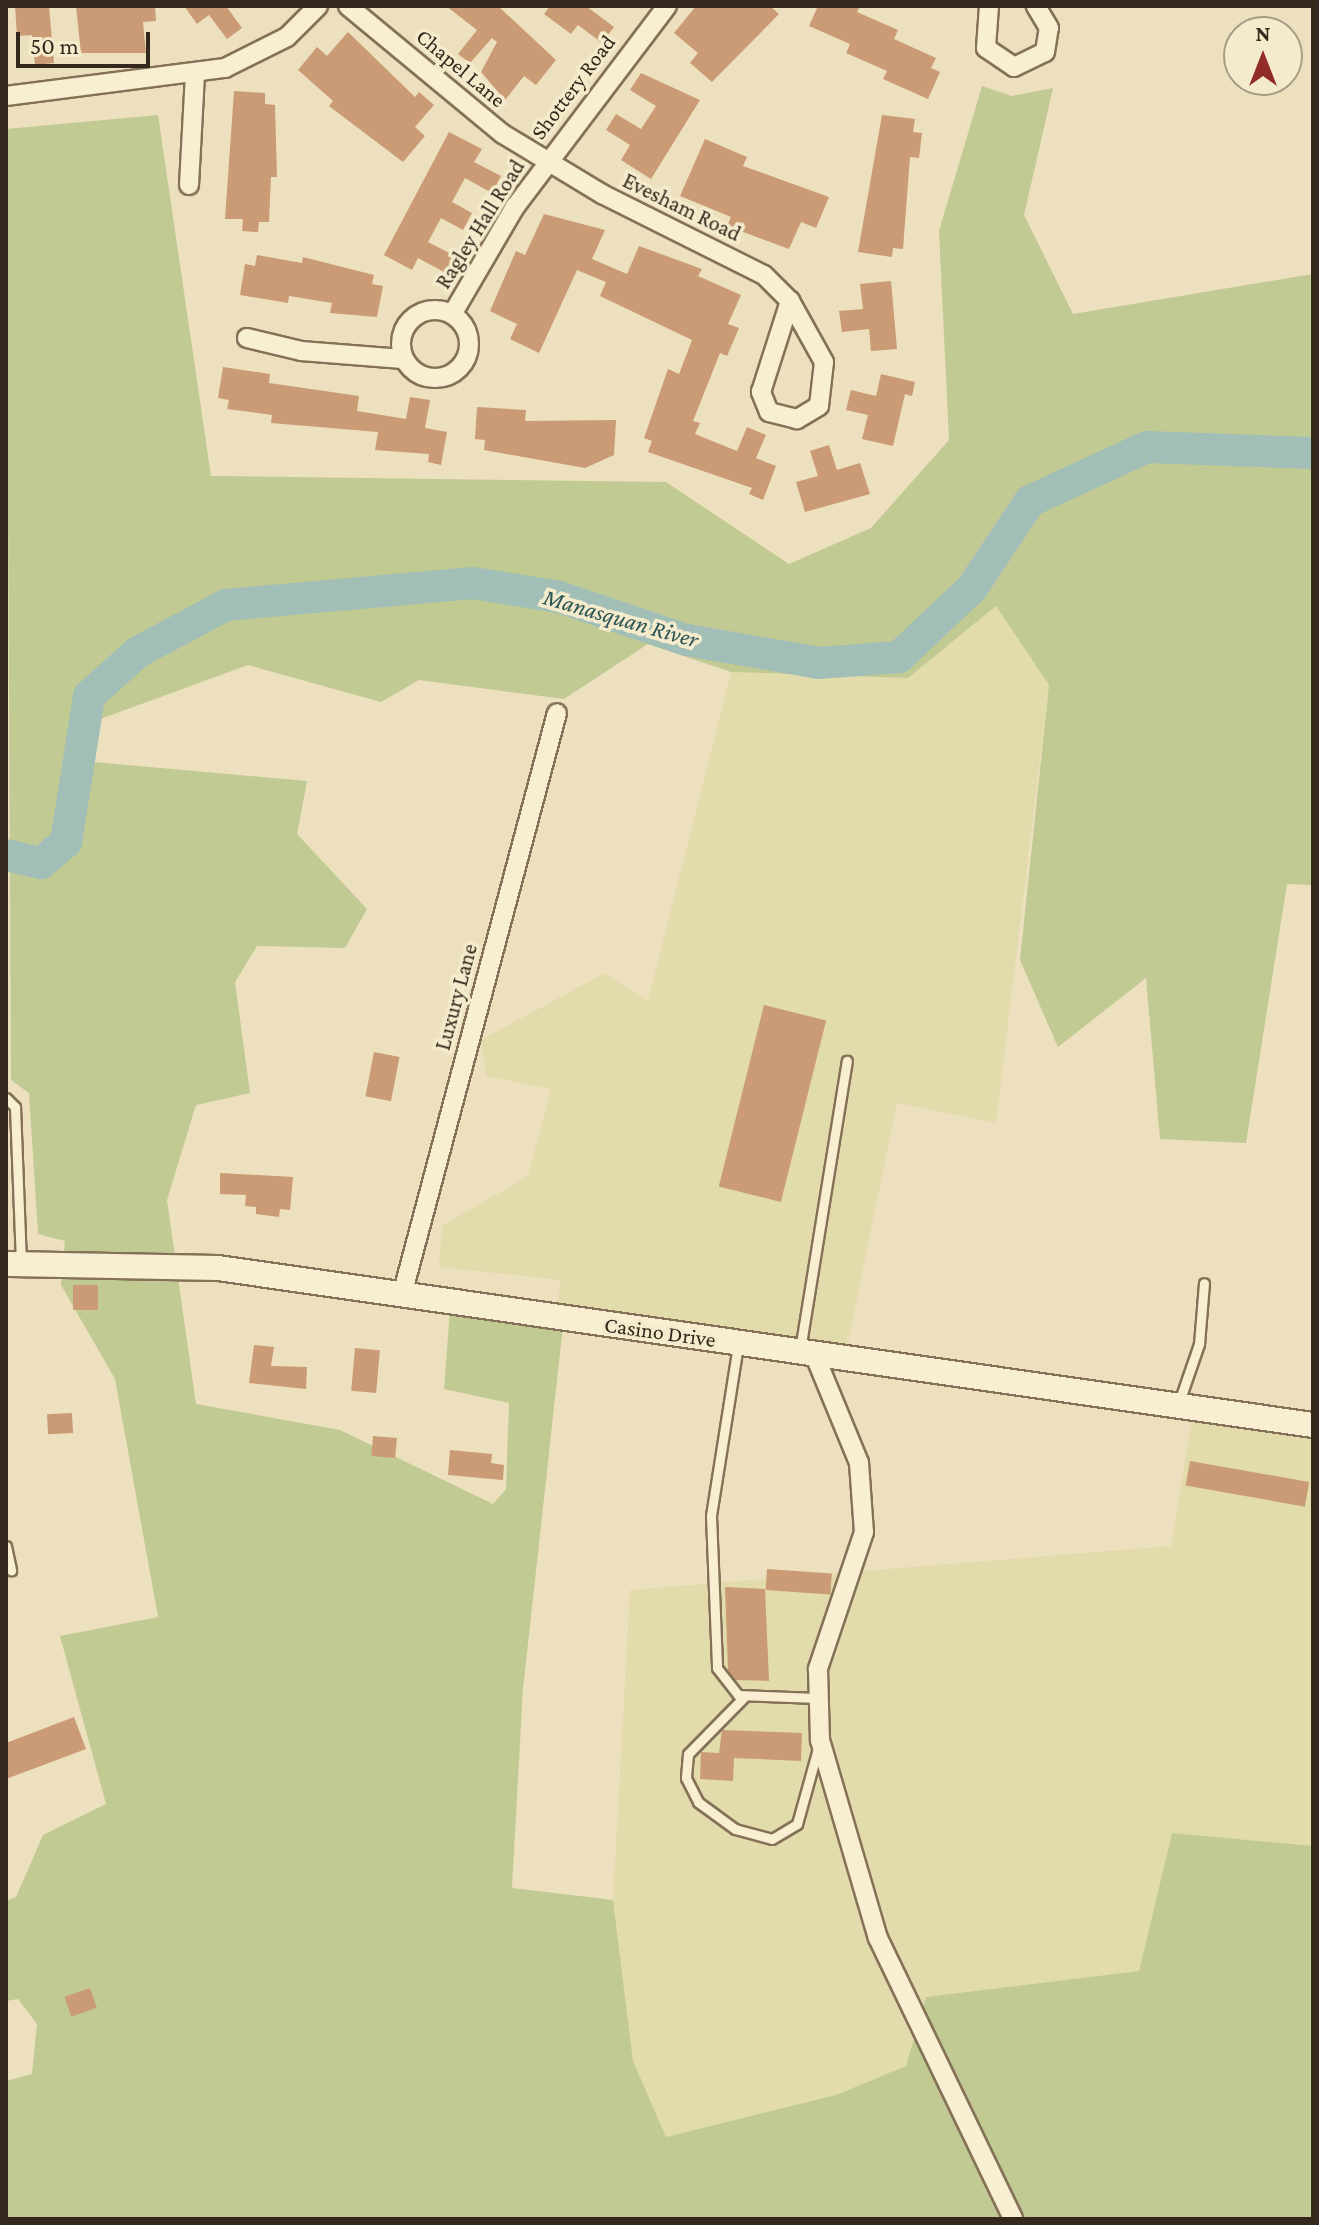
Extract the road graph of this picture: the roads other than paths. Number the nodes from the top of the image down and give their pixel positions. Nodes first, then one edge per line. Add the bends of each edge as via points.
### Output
1 (318, 6) edge
2 (348, 6) edge
3 (667, 6) edge
4 (1036, 6) edge
5 (987, 7) edge
6 (195, 74) junction
7 (6, 96) edge
8 (547, 161) junction
9 (189, 185) dead end
10 (790, 301) junction
11 (453, 313) junction
12 (247, 338) dead end
13 (403, 359) junction
14 (557, 713) dead end
15 (847, 1061) dead end
16 (6, 1098) edge
17 (14, 1264) edge
18 (1204, 1283) dead end
19 (402, 1295) junction
20 (739, 1343) junction
21 (808, 1355) junction
22 (1178, 1405) junction
23 (1313, 1425) edge
24 (6, 1546) edge
25 (11, 1570) dead end
26 (745, 1696) junction
27 (817, 1698) junction
28 (820, 1740) junction
29 (1013, 2219) edge

1 - 6 street via 274,45
2 - 8 street, Chapel Lane via 503,134
3 - 8 street, Shottery Road
4 - 5 street via 1049,28 1045,52 1014,67 986,48
6 - 7 street
6 - 9 street
8 - 10 street, Evesham Road via 764,275
8 - 11 street, Ragley Hall Road
10 - 10 street, Evesham Road via 824,362 819,406 797,419 769,412 761,392
11 - 13 street, Ragley Hall Road via 429,310 409,323
11 - 13 street, Ragley Hall Road via 469,341 457,371 428,378
12 - 13 street, Ragley Hall Road via 315,353
14 - 19 street, Luxury Lane
15 - 21 lane
16 - 17 lane via 15,1107
17 - 19 street, Casino Drive via 218,1268
18 - 22 lane via 1199,1344
19 - 20 street, Casino Drive
20 - 21 street, Casino Drive
20 - 26 lane via 711,1516 717,1668 724,1685
21 - 22 street, Casino Drive
21 - 27 street via 859,1463 864,1532 834,1611
22 - 23 street, Casino Drive
24 - 25 lane
26 - 27 lane
26 - 28 lane via 688,1754 686,1778 698,1802 735,1829 772,1839 797,1824
27 - 28 street
28 - 29 street via 878,1938

